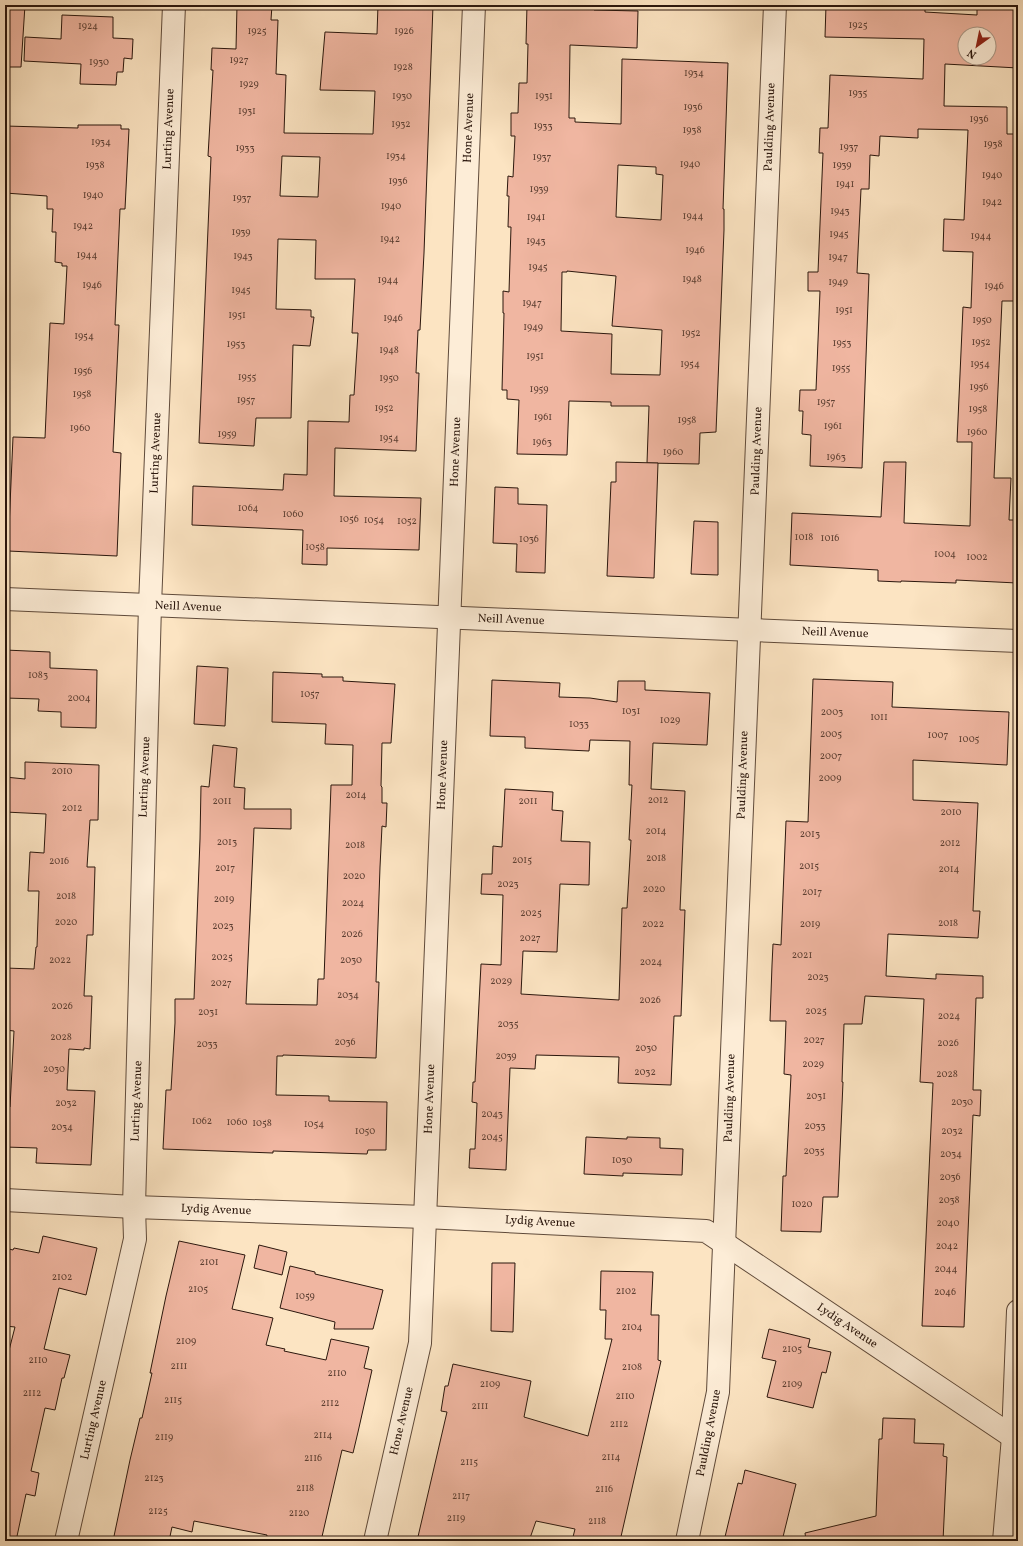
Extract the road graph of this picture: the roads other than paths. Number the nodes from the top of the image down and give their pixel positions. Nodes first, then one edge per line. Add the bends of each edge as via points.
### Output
1 (174, 5) edge
2 (474, 5) edge
3 (775, 5) edge
4 (5, 599) edge
5 (150, 605) junction
6 (450, 618) junction
7 (749, 630) junction
8 (1018, 641) edge
9 (5, 1200) edge
10 (134, 1207) junction
11 (425, 1217) junction
12 (724, 1244) junction
13 (1018, 1311) edge
14 (1013, 1436) junction
15 (66, 1541) edge
16 (375, 1541) edge
17 (687, 1541) edge
18 (1004, 1541) edge

1 - 5 street, Lurting Avenue
2 - 6 street, Hone Avenue
3 - 7 street, Paulding Avenue
4 - 5 street, Neill Avenue
5 - 6 street, Neill Avenue
5 - 10 street, Lurting Avenue
6 - 7 street, Neill Avenue
6 - 11 street, Hone Avenue
7 - 8 street, Neill Avenue
7 - 12 street, Paulding Avenue
9 - 10 street, Lydig Avenue
10 - 11 street, Lydig Avenue
10 - 15 street, Lurting Avenue via 136,1239
11 - 12 street, Lydig Avenue via 706,1231
11 - 16 street, Hone Avenue via 420,1343
12 - 14 street, Lydig Avenue
12 - 17 street, Paulding Avenue via 718,1392
13 - 14 street
14 - 18 street

